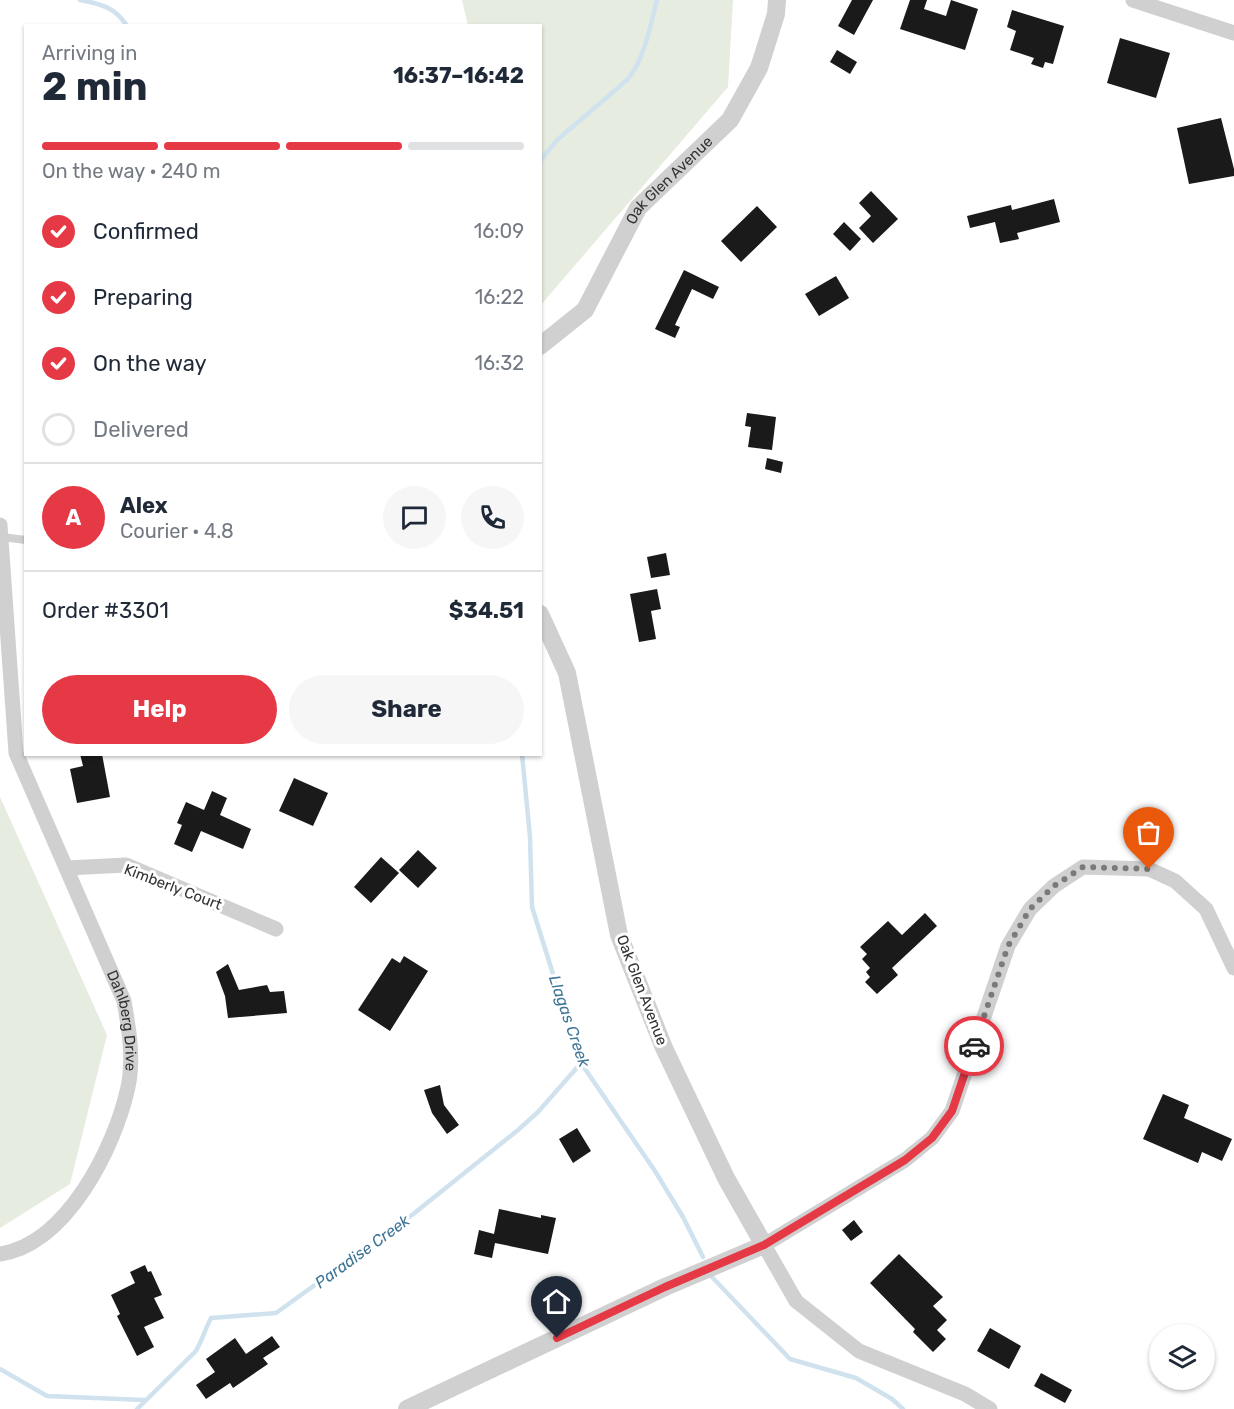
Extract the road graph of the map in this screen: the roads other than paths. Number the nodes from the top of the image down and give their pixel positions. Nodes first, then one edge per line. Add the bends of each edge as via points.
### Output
1 (777, 0) edge
2 (1133, 0) edge
3 (1234, 33) edge
4 (542, 344) edge
5 (0, 525) edge
6 (1, 537) edge
7 (24, 540) edge
8 (542, 618) edge
9 (67, 868) junction
10 (276, 929) dead end
11 (1234, 968) edge
12 (764, 1245) junction
13 (0, 1254) edge
14 (406, 1409) edge
15 (990, 1409) edge

1 - 4 street, Oak Glen Avenue via 759,68 730,120 638,208 585,310
2 - 3 street
5 - 6 street, Dahlberg Drive
6 - 7 lane
6 - 9 street, Dahlberg Drive via 16,753
8 - 12 street, Oak Glen Avenue via 567,673 620,935 664,1048 726,1178
9 - 10 street, Kimberly Court via 126,865
9 - 13 street, Dahlberg Drive via 124,1001 131,1038 128,1086 101,1162 72,1208 48,1230 15,1251
11 - 12 street via 1206,909 1175,881 1149,869 1083,867 1054,886 1030,909 1013,937 952,1111 932,1138 905,1160
12 - 14 street via 665,1287
12 - 15 street via 796,1301 860,1351 965,1394

